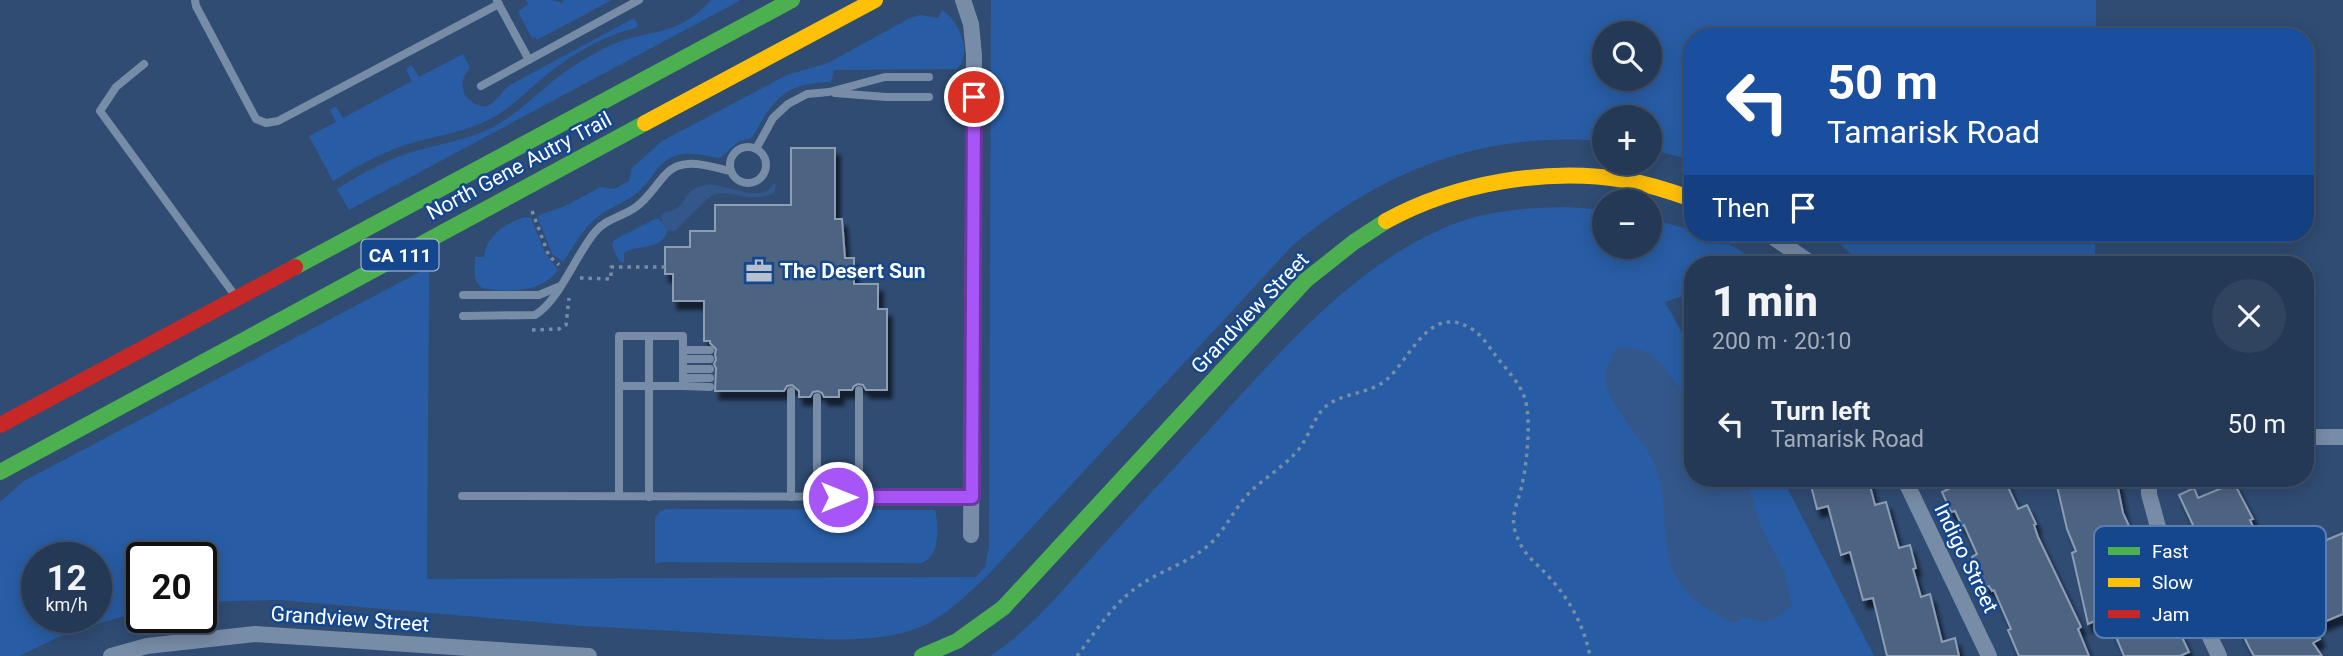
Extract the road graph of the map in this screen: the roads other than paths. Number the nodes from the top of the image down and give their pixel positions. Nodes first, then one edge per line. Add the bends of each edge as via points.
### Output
1 (195, 0) edge
2 (639, 0) edge
3 (792, 0) edge
4 (874, 0) edge
5 (962, 0) edge
6 (498, 2) edge
7 (529, 60) junction
8 (144, 64) dead end
9 (929, 77) dead end
10 (481, 86) dead end
11 (829, 92) junction
12 (929, 97) dead end
13 (756, 149) junction
14 (731, 171) junction
15 (1684, 197) edge
16 (1780, 242) edge
17 (1800, 256) edge
18 (558, 287) junction
19 (463, 295) dead end
20 (237, 299) junction
21 (463, 316) dead end
22 (649, 336) junction
23 (682, 355) junction
24 (710, 355) dead end
25 (682, 369) junction
26 (710, 369) dead end
27 (682, 382) junction
28 (710, 382) dead end
29 (619, 386) junction
30 (649, 386) junction
31 (859, 390) dead end
32 (791, 391) dead end
33 (817, 397) dead end
34 (0, 425) edge
35 (2314, 437) edge
36 (2343, 437) edge
37 (0, 472) edge
38 (1908, 487) edge
39 (2149, 487) edge
40 (462, 496) dead end
41 (619, 496) junction
42 (649, 497) junction
43 (791, 497) junction
44 (817, 497) junction
45 (859, 497) junction
46 (972, 497) junction
47 (2158, 526) edge
48 (971, 535) dead end
49 (2210, 638) edge
50 (547, 655) edge
51 (570, 655) edge
52 (929, 655) edge
53 (111, 656) edge
54 (589, 656) edge
55 (1989, 656) edge
56 (2219, 656) edge

1 - 6 lane via 256,119 266,123 278,121
2 - 7 lane
3 - 20 main road, North Gene Autry Trail / CA 111
4 - 37 main road, North Gene Autry Trail / CA 111
5 - 46 street via 971,23 974,55
6 - 7 lane
7 - 10 lane
8 - 20 lane via 116,87 100,111
9 - 11 lane via 885,77
11 - 12 lane
11 - 13 lane via 807,94 788,104 773,118
13 - 14 lane via 744,147 734,154
13 - 14 lane via 766,162 760,178 744,182
14 - 18 lane via 685,163 666,173 636,207 595,231
15 - 52 main road, Grandview Street via 1611,177 1540,177 1470,188 1406,211 1351,243 1306,280 1003,608
16 - 17 street
18 - 19 lane via 539,295
18 - 21 lane via 552,300 534,315
20 - 34 main road, North Gene Autry Trail / CA 111
22 - 23 lane via 682,336
22 - 29 lane via 619,336
22 - 30 lane
23 - 24 lane
23 - 25 lane
25 - 26 lane
25 - 27 lane
27 - 28 lane
27 - 30 lane
29 - 30 lane
29 - 41 lane
30 - 42 lane
31 - 45 lane
32 - 43 lane
33 - 44 lane
35 - 36 street
38 - 55 street, Indigo Street
39 - 47 street
40 - 41 lane
41 - 42 lane
42 - 43 lane
43 - 44 lane
44 - 45 lane
45 - 46 lane
46 - 48 street
49 - 56 street
50 - 51 street, Grandview Street
50 - 53 street, Grandview Street via 255,634 146,646
51 - 54 street, Grandview Street

